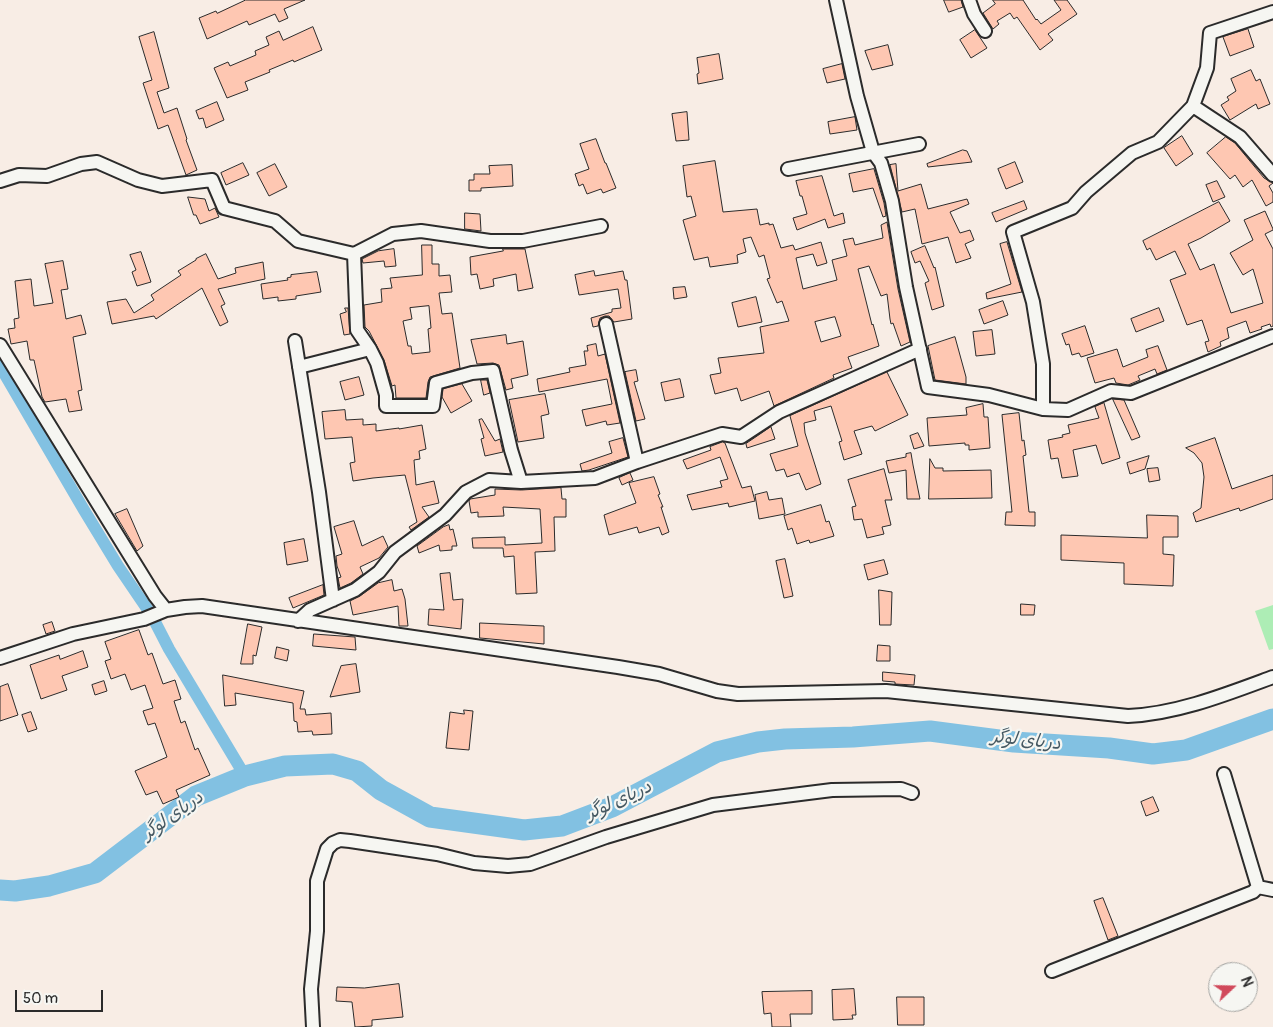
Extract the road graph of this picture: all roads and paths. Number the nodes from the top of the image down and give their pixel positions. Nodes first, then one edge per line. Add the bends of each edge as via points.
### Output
1 (836, 0) edge
2 (969, 0) edge
3 (1273, 12) edge
4 (985, 31) dead end
5 (1193, 106) junction
6 (920, 144) dead end
7 (873, 152) junction
8 (788, 169) dead end
9 (1272, 171) edge
10 (0, 181) edge
11 (601, 226) dead end
12 (354, 254) junction
13 (606, 324) dead end
14 (1273, 336) edge
15 (295, 342) dead end
16 (0, 345) edge
17 (370, 349) junction
18 (920, 349) junction
19 (299, 367) junction
20 (1043, 409) junction
21 (637, 462) junction
22 (521, 482) junction
23 (332, 600) junction
24 (162, 611) junction
25 (298, 621) junction
26 (0, 658) edge
27 (1273, 677) edge
28 (1224, 774) dead end
29 (912, 793) dead end
30 (1258, 887) junction
31 (1273, 890) edge
32 (1052, 971) dead end
33 (313, 1027) edge

1 - 7 street
2 - 4 street
3 - 5 street via 1210,33 1207,68
5 - 9 street via 1240,137
5 - 20 street via 1158,142 1132,153 1072,208 1013,232 1033,302 1043,364
6 - 7 street
7 - 8 street
7 - 18 street via 881,163 892,200
10 - 12 street via 19,175 47,176 97,162 138,180 162,186 212,180 224,208 276,221 298,241
11 - 12 street via 523,241 490,241 421,231 393,234
12 - 17 street via 358,330
13 - 21 street
14 - 20 street via 1131,394 1111,391 1068,410
15 - 19 street
16 - 24 street
17 - 19 street
17 - 22 street via 386,394 386,406 433,406 436,384 472,373 493,371 510,450
18 - 20 street via 928,387 988,395
18 - 21 street via 780,412 741,437 722,434
19 - 23 street
21 - 22 street via 595,478
22 - 23 street via 489,480 466,492 445,515 395,552 379,572 355,590
23 - 25 street via 310,610
24 - 25 street via 202,606
24 - 26 street via 144,619 73,634
25 - 27 street via 618,667 738,694 886,691 1128,716 1174,710
28 - 30 street
29 - 33 street via 901,789 832,790 713,805 530,864 515,866 474,863 437,854 340,840 327,849 318,881 311,988
30 - 31 street
30 - 32 street via 1253,892

